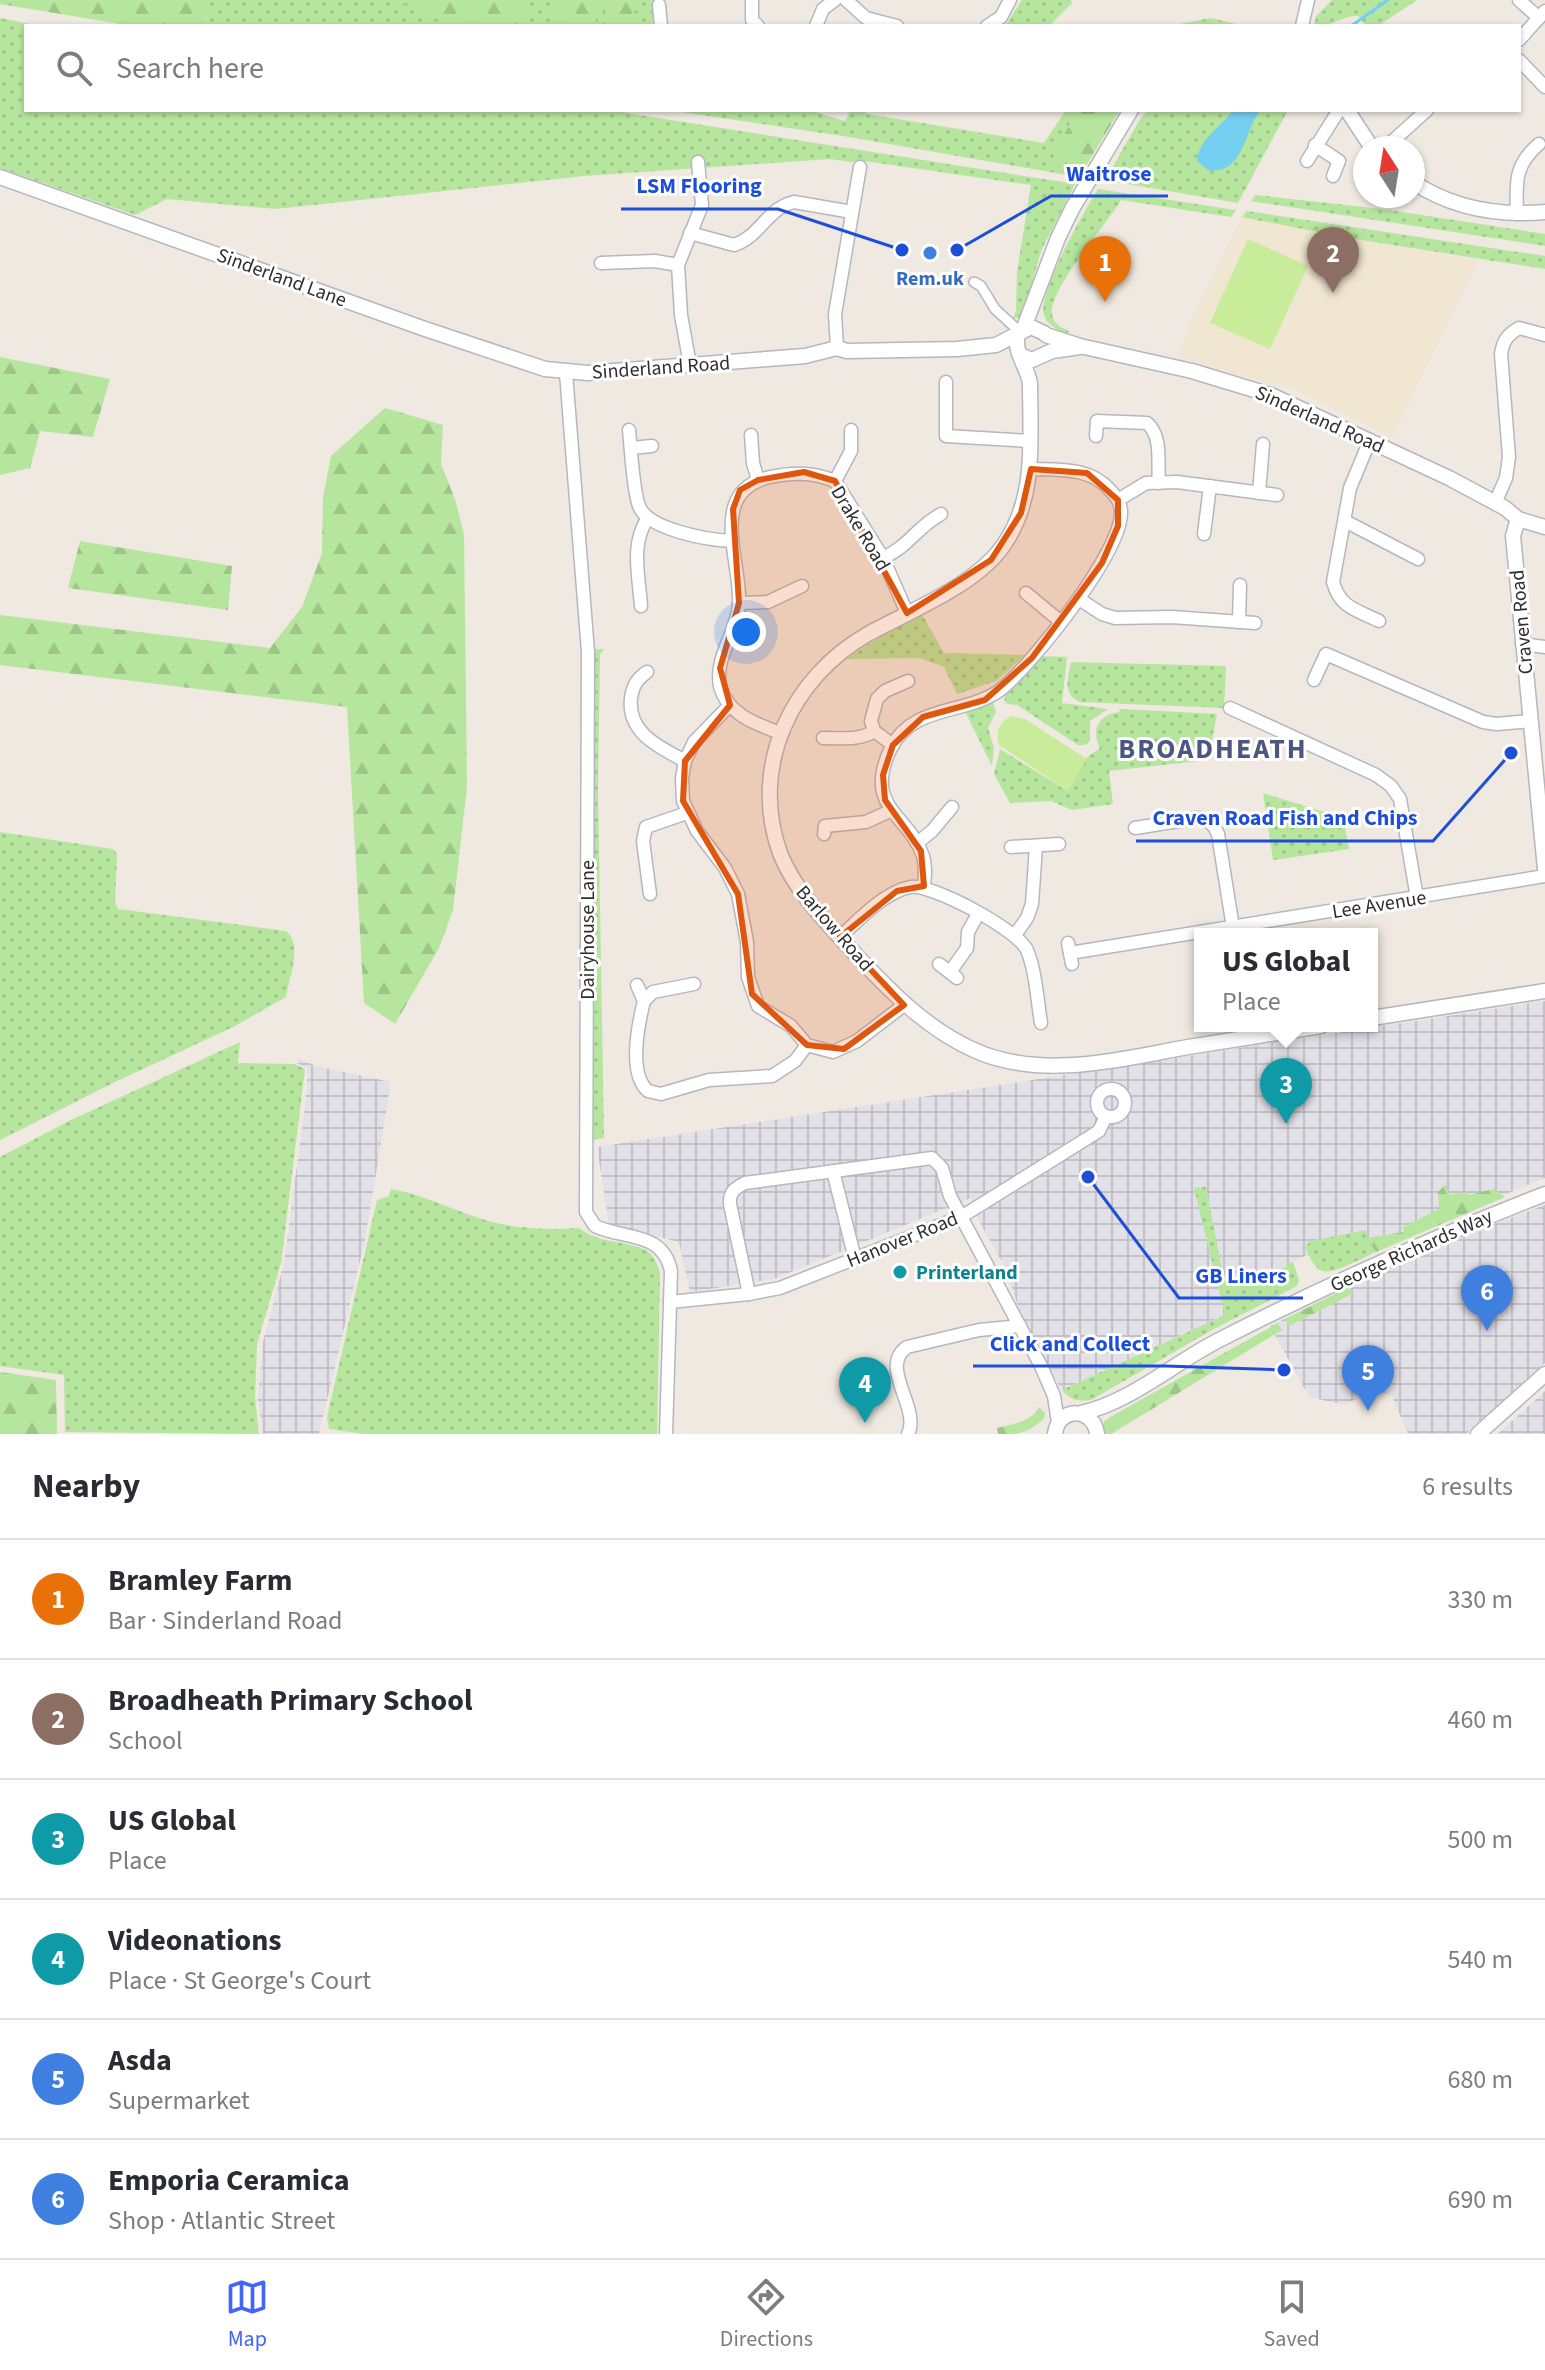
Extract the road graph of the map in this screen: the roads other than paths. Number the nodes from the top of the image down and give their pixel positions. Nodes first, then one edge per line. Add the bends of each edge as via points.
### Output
1 (752, 0) edge
2 (835, 0) edge
3 (846, 0) edge
4 (1010, 0) edge
5 (1308, 0) edge
6 (1519, 0) edge
7 (659, 5) dead end
8 (1542, 14) edge
9 (661, 24) edge
10 (754, 24) edge
11 (817, 24) edge
12 (889, 24) edge
13 (990, 24) edge
14 (1303, 24) edge
15 (1521, 38) edge
16 (1521, 62) edge
17 (1545, 87) edge
18 (1130, 112) edge
19 (1338, 112) edge
20 (1348, 112) edge
21 (1425, 112) edge
22 (1364, 136) edge
23 (1398, 136) edge
24 (1538, 143) edge
25 (1315, 145) junction
26 (1307, 161) dead end
27 (698, 162) dead end
28 (860, 167) dead end
29 (1333, 176) dead end
30 (0, 177) edge
31 (1425, 188) edge
32 (852, 212) junction
33 (1545, 212) edge
34 (1517, 214) junction
35 (690, 233) junction
36 (601, 262) dead end
37 (678, 265) junction
38 (974, 282) dead end
39 (1036, 298) junction
40 (1020, 332) junction
41 (1045, 334) junction
42 (1545, 335) edge
43 (996, 345) junction
44 (1080, 346) junction
45 (837, 348) junction
46 (1019, 353) junction
47 (1043, 356) junction
48 (690, 365) junction
49 (566, 373) junction
50 (946, 382) dead end
51 (1030, 383) junction
52 (629, 430) dead end
53 (851, 430) dead end
54 (751, 435) dead end
55 (1096, 436) dead end
56 (1370, 440) junction
57 (1030, 441) junction
58 (1263, 444) dead end
59 (652, 446) dead end
60 (631, 448) junction
61 (1031, 469) junction
62 (758, 480) junction
63 (835, 481) junction
64 (1159, 483) junction
65 (1210, 486) junction
66 (1259, 493) junction
67 (1277, 495) dead end
68 (1118, 500) junction
69 (1495, 503) junction
70 (941, 514) dead end
71 (648, 518) junction
72 (1518, 519) junction
73 (1345, 521) junction
74 (1545, 527) edge
75 (1204, 534) dead end
76 (732, 541) junction
77 (883, 558) junction
78 (1418, 559) dead end
79 (1240, 585) dead end
80 (802, 586) dead end
81 (1026, 593) dead end
82 (1079, 599) junction
83 (739, 603) junction
84 (641, 606) dead end
85 (907, 613) junction
86 (1379, 621) dead end
87 (1061, 622) junction
88 (1239, 622) junction
89 (1255, 623) dead end
90 (1522, 644) junction
91 (1545, 647) edge
92 (647, 672) dead end
93 (1314, 680) dead end
94 (908, 681) dead end
95 (730, 705) junction
96 (1230, 708) dead end
97 (1530, 721) junction
98 (874, 731) junction
99 (780, 733) junction
100 (823, 738) dead end
101 (893, 745) junction
102 (685, 761) junction
103 (952, 807) dead end
104 (890, 811) junction
105 (687, 813) junction
106 (635, 818) dead end
107 (646, 827) junction
108 (1135, 828) dead end
109 (1543, 832) edge
110 (824, 834) dead end
111 (917, 843) junction
112 (1059, 844) dead end
113 (1036, 846) junction
114 (1011, 847) dead end
115 (1545, 869) edge
116 (1545, 876) edge
117 (924, 886) junction
118 (650, 894) dead end
119 (1417, 898) junction
120 (978, 914) junction
121 (1234, 928) edge
122 (1251, 928) edge
123 (1015, 935) junction
124 (1194, 936) edge
125 (840, 937) junction
126 (1070, 953) dead end
127 (949, 971) dead end
128 (694, 984) dead end
129 (637, 985) dead end
130 (1545, 991) edge
131 (644, 1001) junction
132 (904, 1005) junction
133 (1378, 1017) edge
134 (1041, 1023) dead end
135 (1250, 1032) edge
136 (807, 1045) junction
137 (1106, 1116) dead end
138 (833, 1171) junction
139 (1545, 1194) edge
140 (961, 1217) junction
141 (855, 1259) junction
142 (749, 1294) junction
143 (670, 1302) junction
144 (1020, 1326) junction
145 (1545, 1374) edge
146 (1054, 1396) junction
147 (1111, 1405) junction
148 (1078, 1413) junction
149 (910, 1429) edge
150 (1056, 1430) edge
151 (1097, 1433) edge
152 (666, 1434) edge
153 (1478, 1434) edge

1 - 10 street
2 - 11 street via 823,9
3 - 12 street via 866,18
4 - 13 street
5 - 14 street
6 - 8 street
7 - 9 street
8 - 15 street
16 - 17 street
18 - 39 street via 1072,209
19 - 25 street
20 - 22 street
21 - 23 street
24 - 34 street via 1519,167
25 - 26 street
25 - 29 street via 1339,161
27 - 35 street via 703,193
28 - 32 street
30 - 49 street, Sinderland Lane via 497,354
31 - 34 street via 1460,204
32 - 35 street via 794,202 775,210 754,235 734,245
32 - 45 street via 835,314
33 - 34 street
35 - 37 street
36 - 37 street
37 - 48 street
38 - 40 street
39 - 40 street
39 - 41 street via 1036,316
40 - 41 street, Sinderland Road via 1036,328
40 - 43 street, Sinderland Road
40 - 46 street
41 - 44 street, Sinderland Road
41 - 47 street via 1048,348
42 - 69 street via 1519,328 1503,344 1509,457
43 - 45 street, Sinderland Road
43 - 46 street, Sinderland Road
44 - 47 street, Sinderland Road
44 - 56 street, Sinderland Road via 1242,385
45 - 48 street, Sinderland Road via 805,356
46 - 47 street, Sinderland Road via 1032,360
46 - 51 street, Barlow Road
47 - 51 street, Barlow Road
48 - 49 street, Sinderland Road
49 - 143 street, Dairyhouse Lane via 588,652 586,1212 600,1229 661,1247 669,1263
50 - 57 street via 946,436
51 - 57 street, Barlow Road
52 - 60 street
53 - 63 street via 851,451
54 - 62 street
55 - 64 street via 1097,421 1147,423 1158,444
56 - 69 street, Sinderland Road
56 - 73 street via 1350,488
57 - 61 street, Barlow Road
58 - 66 street
59 - 60 street
60 - 71 street via 639,506
61 - 68 street via 1087,473 1103,481
61 - 85 street, Barlow Road via 1021,513 1005,544 976,573
62 - 63 street, Drake Road via 804,472
62 - 76 street via 740,490
63 - 77 street, Drake Road
64 - 65 street
64 - 68 street via 1146,483
65 - 66 street
65 - 75 street
66 - 67 street
68 - 82 street via 1118,526
69 - 72 street, Sinderland Road
70 - 77 street via 923,524 899,551
71 - 76 street via 712,540
71 - 84 street via 636,548
72 - 74 street, Sinderland Road
72 - 90 street, Craven Road via 1513,536
73 - 78 street
73 - 86 street via 1333,582 1337,596
76 - 83 street
77 - 85 street, Drake Road
79 - 88 street
80 - 83 street via 768,602
81 - 87 street
82 - 87 street
82 - 88 street via 1115,618
83 - 95 street via 720,668 720,686
85 - 99 street, Barlow Road via 849,646 818,672
87 - 101 street via 1002,688 985,700 923,717 903,730
88 - 89 street
90 - 91 street
90 - 97 street, Craven Road
92 - 102 street via 636,679 631,694 635,726 655,745
93 - 97 street via 1326,654 1483,722
94 - 98 street via 877,699
95 - 99 street via 749,721
95 - 102 street via 694,742
96 - 119 street via 1391,786 1402,805
97 - 109 street, Craven Road
98 - 100 street via 870,736
98 - 101 street
99 - 125 street, Barlow Road via 770,808 781,855
101 - 104 street via 883,775
102 - 105 street
103 - 111 street
104 - 110 street via 866,822 825,826
104 - 111 street
105 - 107 street
105 - 136 street via 738,894 748,977 758,1006 791,1026
106 - 107 street
107 - 118 street
108 - 121 street via 1197,818 1214,825
109 - 115 street, Craven Road
111 - 117 street via 924,860
112 - 113 street
113 - 114 street
113 - 123 street via 1032,904
116 - 119 street, Lee Avenue
117 - 120 street
117 - 125 street via 897,891
119 - 122 street, Lee Avenue
120 - 123 street
120 - 127 street via 967,948
123 - 134 street via 1031,962
124 - 126 street, Lee Avenue
125 - 132 street, Barlow Road
128 - 131 street via 653,992
129 - 131 street
130 - 133 street
131 - 136 street via 636,1067 648,1091 661,1094 709,1080 772,1076 795,1061
132 - 135 street, Barlow Road via 976,1051 1039,1066 1087,1064
132 - 136 street via 844,1049 824,1052
137 - 140 street, Hanover Road via 1099,1131
138 - 140 street via 932,1158 942,1168
138 - 141 street
138 - 142 street via 735,1188 729,1197
139 - 147 street, George Richards Way via 1328,1286 1218,1341
140 - 141 street, Hanover Road
140 - 144 street
141 - 142 street, Hanover Road via 780,1288
142 - 143 street, Hanover Road
143 - 152 street, Dairyhouse Lane
144 - 146 street
144 - 149 street via 979,1330 902,1351 896,1363
145 - 153 street
146 - 148 street
146 - 150 street
147 - 148 street, George Richards Way
147 - 151 street
148 - 150 street, George Richards Way via 1063,1417
148 - 151 street via 1092,1420

